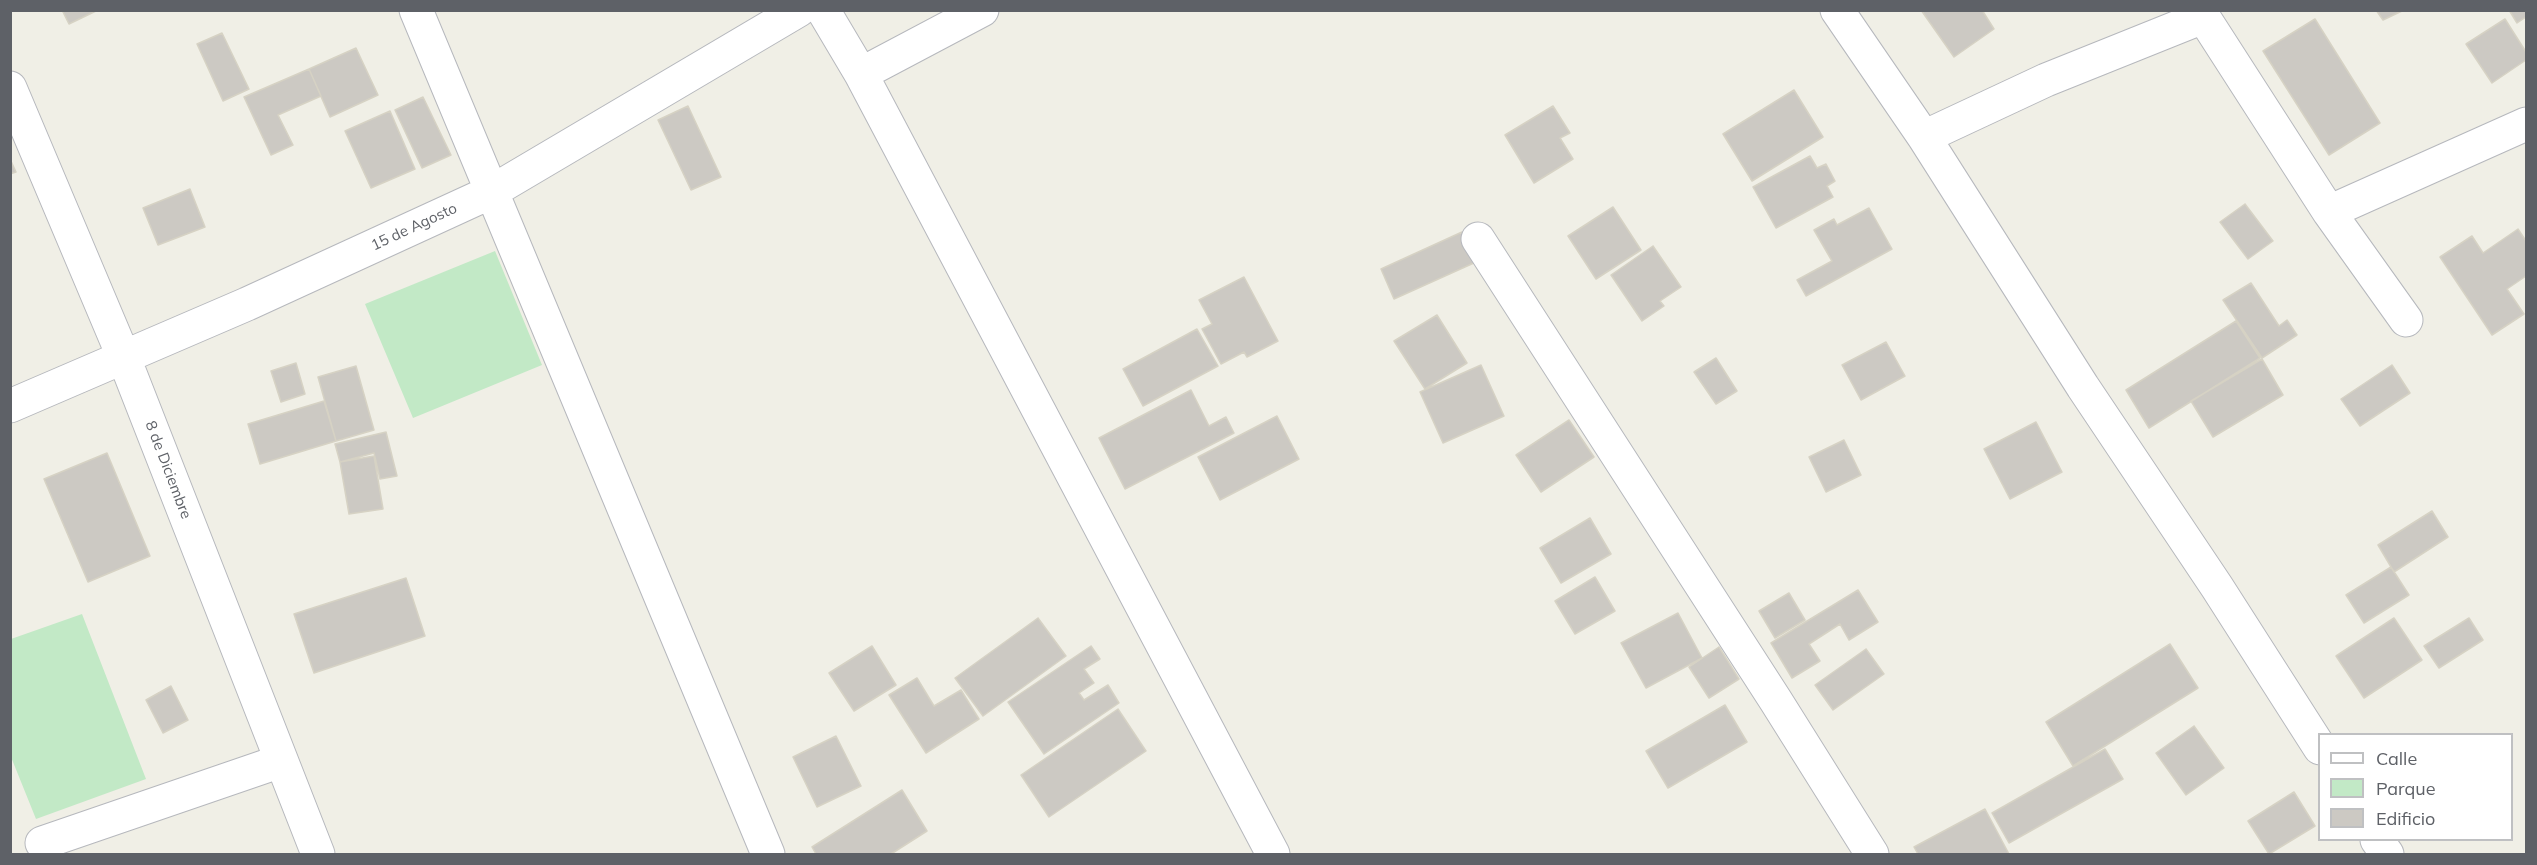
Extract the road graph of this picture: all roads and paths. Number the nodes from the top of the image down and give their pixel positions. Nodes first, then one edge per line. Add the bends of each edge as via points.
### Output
1 (416, 10) edge
2 (799, 10) edge
3 (823, 10) edge
4 (982, 10) edge
5 (1837, 10) edge
6 (2201, 14) edge
7 (861, 74) junction
8 (10, 88) edge
9 (2526, 124) edge
10 (1924, 137) junction
11 (491, 192) junction
12 (2329, 212) junction
13 (1478, 239) dead end
14 (2406, 320) dead end
15 (124, 358) junction
16 (10, 406) edge
17 (2318, 746) edge
18 (281, 761) junction
19 (2378, 841) edge
20 (42, 843) dead end
21 (318, 855) edge
22 (768, 855) edge
23 (1273, 855) edge
24 (1872, 855) edge
25 (2387, 855) edge

1 - 11 street
2 - 11 street, 15 de Agosto
3 - 7 street
4 - 7 street
5 - 10 street
6 - 10 street
6 - 12 street
7 - 23 street
8 - 15 street, 8 de Diciembre
9 - 12 street
10 - 17 street
11 - 15 street, 15 de Agosto
11 - 22 street
12 - 14 street
13 - 24 street
15 - 16 street, 15 de Agosto
15 - 18 street, 8 de Diciembre
18 - 20 street
18 - 21 street, 8 de Diciembre
19 - 25 street

